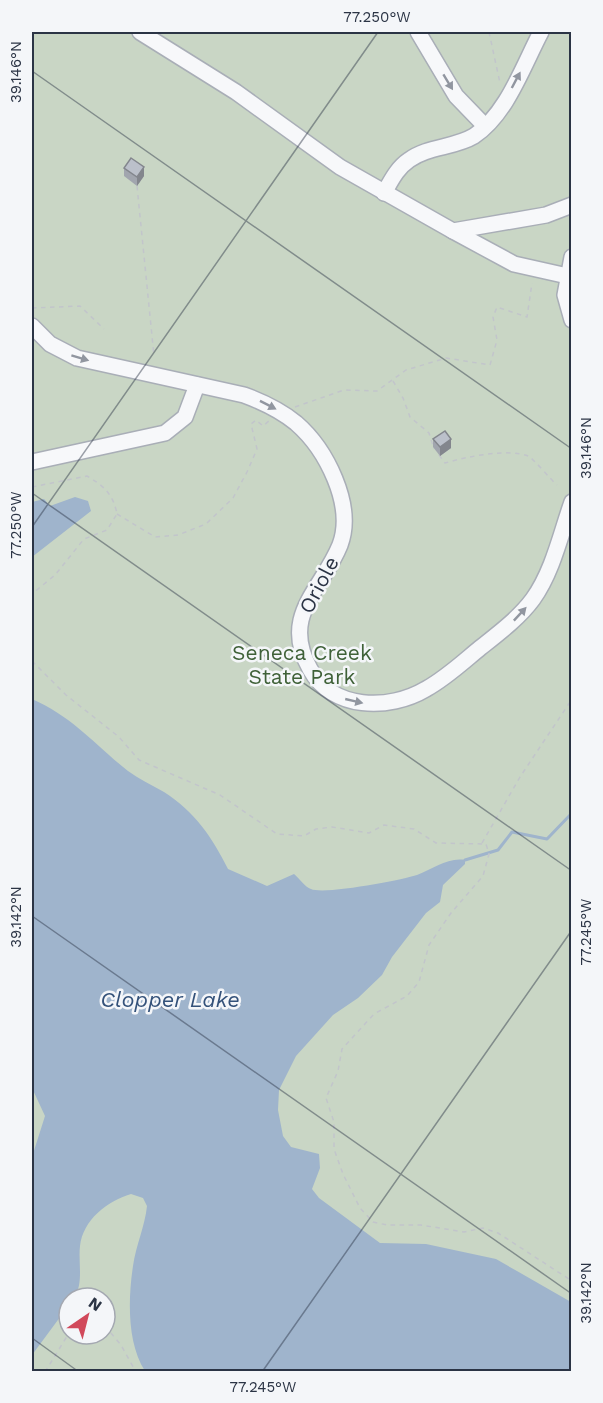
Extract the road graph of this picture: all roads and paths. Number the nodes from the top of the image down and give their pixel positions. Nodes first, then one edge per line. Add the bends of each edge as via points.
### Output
1 (140, 32) edge
2 (418, 32) edge
3 (489, 32) edge
4 (541, 32) edge
5 (500, 84) dead end
6 (485, 126) junction
7 (137, 186) dead end
8 (384, 193) junction
9 (572, 205) edge
10 (453, 231) junction
11 (572, 257) edge
12 (535, 270) junction
13 (569, 276) edge
14 (32, 308) edge
15 (572, 320) edge
16 (32, 326) edge
17 (104, 329) dead end
18 (154, 356) dead end
19 (392, 380) junction
20 (197, 385) junction
21 (281, 411) junction
22 (32, 462) edge
23 (557, 486) dead end
24 (32, 487) edge
25 (572, 502) edge
26 (117, 514) junction
27 (32, 594) edge
28 (32, 661) edge
29 (572, 699) edge
30 (481, 845) junction
31 (572, 1281) edge
32 (117, 1340) edge
33 (61, 1346) edge
34 (45, 1371) edge
35 (136, 1371) edge

1 - 8 lane
2 -> 6 lane via 456,96
3 - 5 path
6 -> 4 lane via 505,101
6 - 8 lane via 460,142 408,160
7 - 18 path
8 - 10 lane
9 - 10 lane via 546,215
10 - 12 lane via 514,264
11 - 13 lane
12 - 13 lane
12 - 19 path via 527,317 497,307 490,365 446,358 406,370
13 - 15 lane via 566,305
14 - 17 path via 80,306
16 -> 20 lane, Oriole via 50,344 77,358
19 - 21 path via 377,391 344,390
19 - 23 path via 410,417 429,433 445,463 502,453 529,456
20 -> 21 lane, Oriole via 244,395
20 - 22 lane via 185,417 165,433
21 -> 25 lane, Oriole via 298,425 323,457 335,479 345,526 340,545 300,619 303,655 323,686 355,702 392,702 426,690 516,619 542,585
21 - 26 path via 263,426 256,420 251,424 257,449 247,472 233,498 206,524 178,535 154,537
24 - 26 path via 87,476 113,497
26 - 27 path via 107,530 84,539 55,575
28 - 30 path via 66,695 119,737 139,760 220,795 277,834 304,836 332,827 369,833 384,825 414,829 436,843
29 - 30 path
30 - 31 path via 486,844 489,854 483,876 451,912 429,945 419,982 407,996 374,1014 342,1049 338,1071 326,1098 334,1122 334,1149 360,1208 373,1221 465,1232 483,1228 498,1233
32 - 35 path
33 - 34 path

